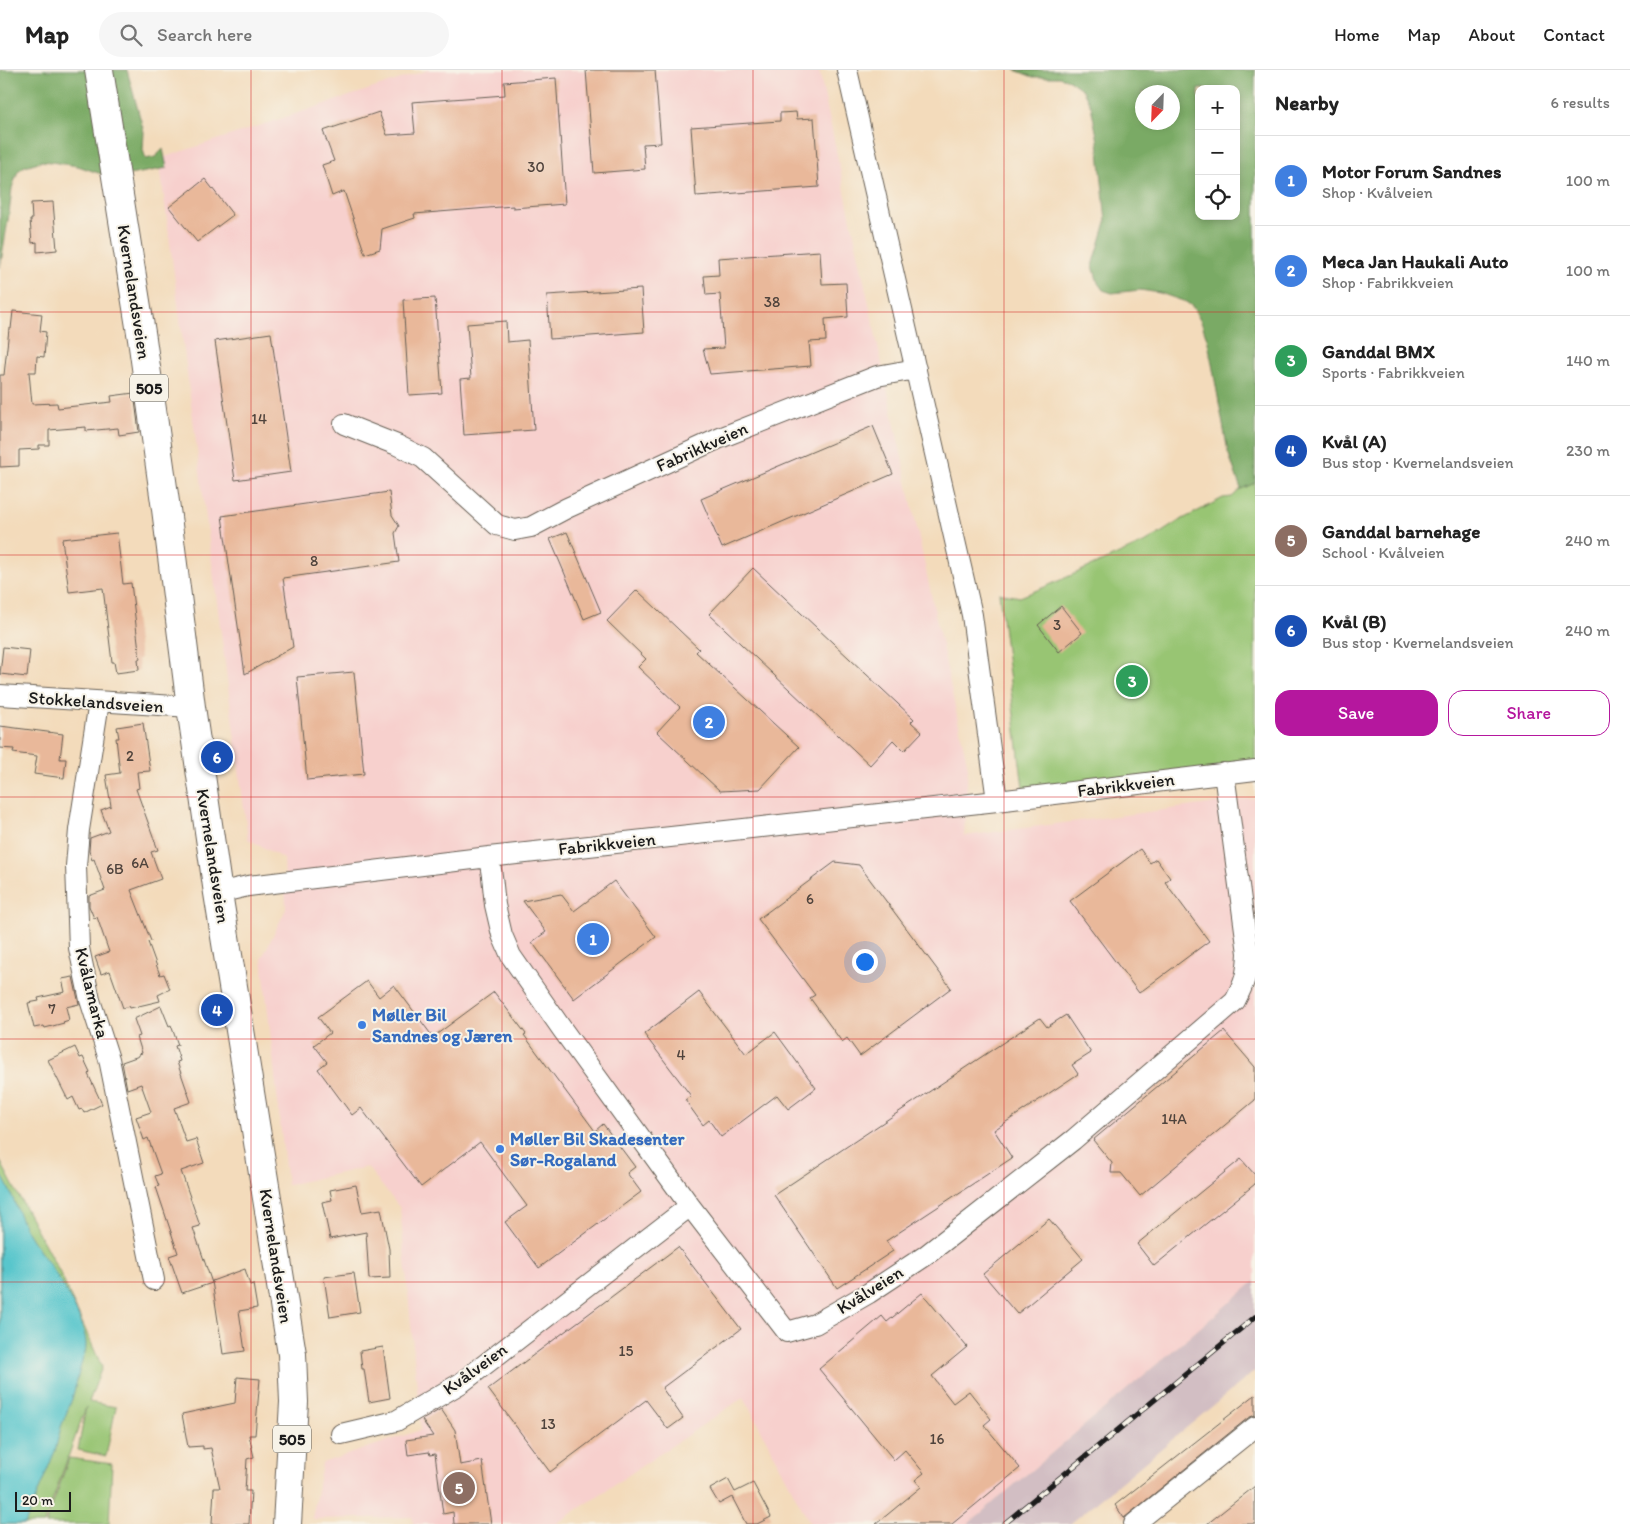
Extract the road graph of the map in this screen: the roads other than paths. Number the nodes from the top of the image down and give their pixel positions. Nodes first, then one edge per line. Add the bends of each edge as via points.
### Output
1 (99, 70) edge
2 (847, 70) edge
3 (916, 369) junction
4 (344, 424) dead end
5 (0, 695) edge
6 (99, 702) junction
7 (191, 707) junction
8 (1255, 770) edge
9 (1224, 773) junction
10 (997, 801) junction
11 (489, 857) junction
12 (218, 893) junction
13 (690, 1206) junction
14 (154, 1280) dead end
15 (1255, 1427) edge
16 (342, 1434) dead end
17 (287, 1524) edge
18 (1134, 1524) edge

1 - 7 main road, Kvernelandsveien / 505 via 161,472
2 - 3 street
3 - 4 street, Fabrikkveien via 877,376 720,438 531,527 515,530 497,525 423,458 397,444
3 - 10 street via 972,615
5 - 6 street, Stokkelandsveien
6 - 7 street, Stokkelandsveien
6 - 14 street, Kvålamarka via 76,866 79,948 90,1000 109,1059
7 - 12 main road, Kvernelandsveien / 505
8 - 9 street, Fabrikkveien
9 - 10 street, Fabrikkveien
9 - 13 street, Kvålveien via 1248,953 1245,982 1226,1010 1073,1140 925,1256 815,1324 788,1332
10 - 11 street, Fabrikkveien
11 - 12 street, Fabrikkveien via 248,886
11 - 13 street, Kvålveien via 495,905 511,956
12 - 17 main road, Kvernelandsveien / 505 via 292,1354 294,1402
13 - 16 street, Kvålveien via 460,1383 396,1421
15 - 18 street

